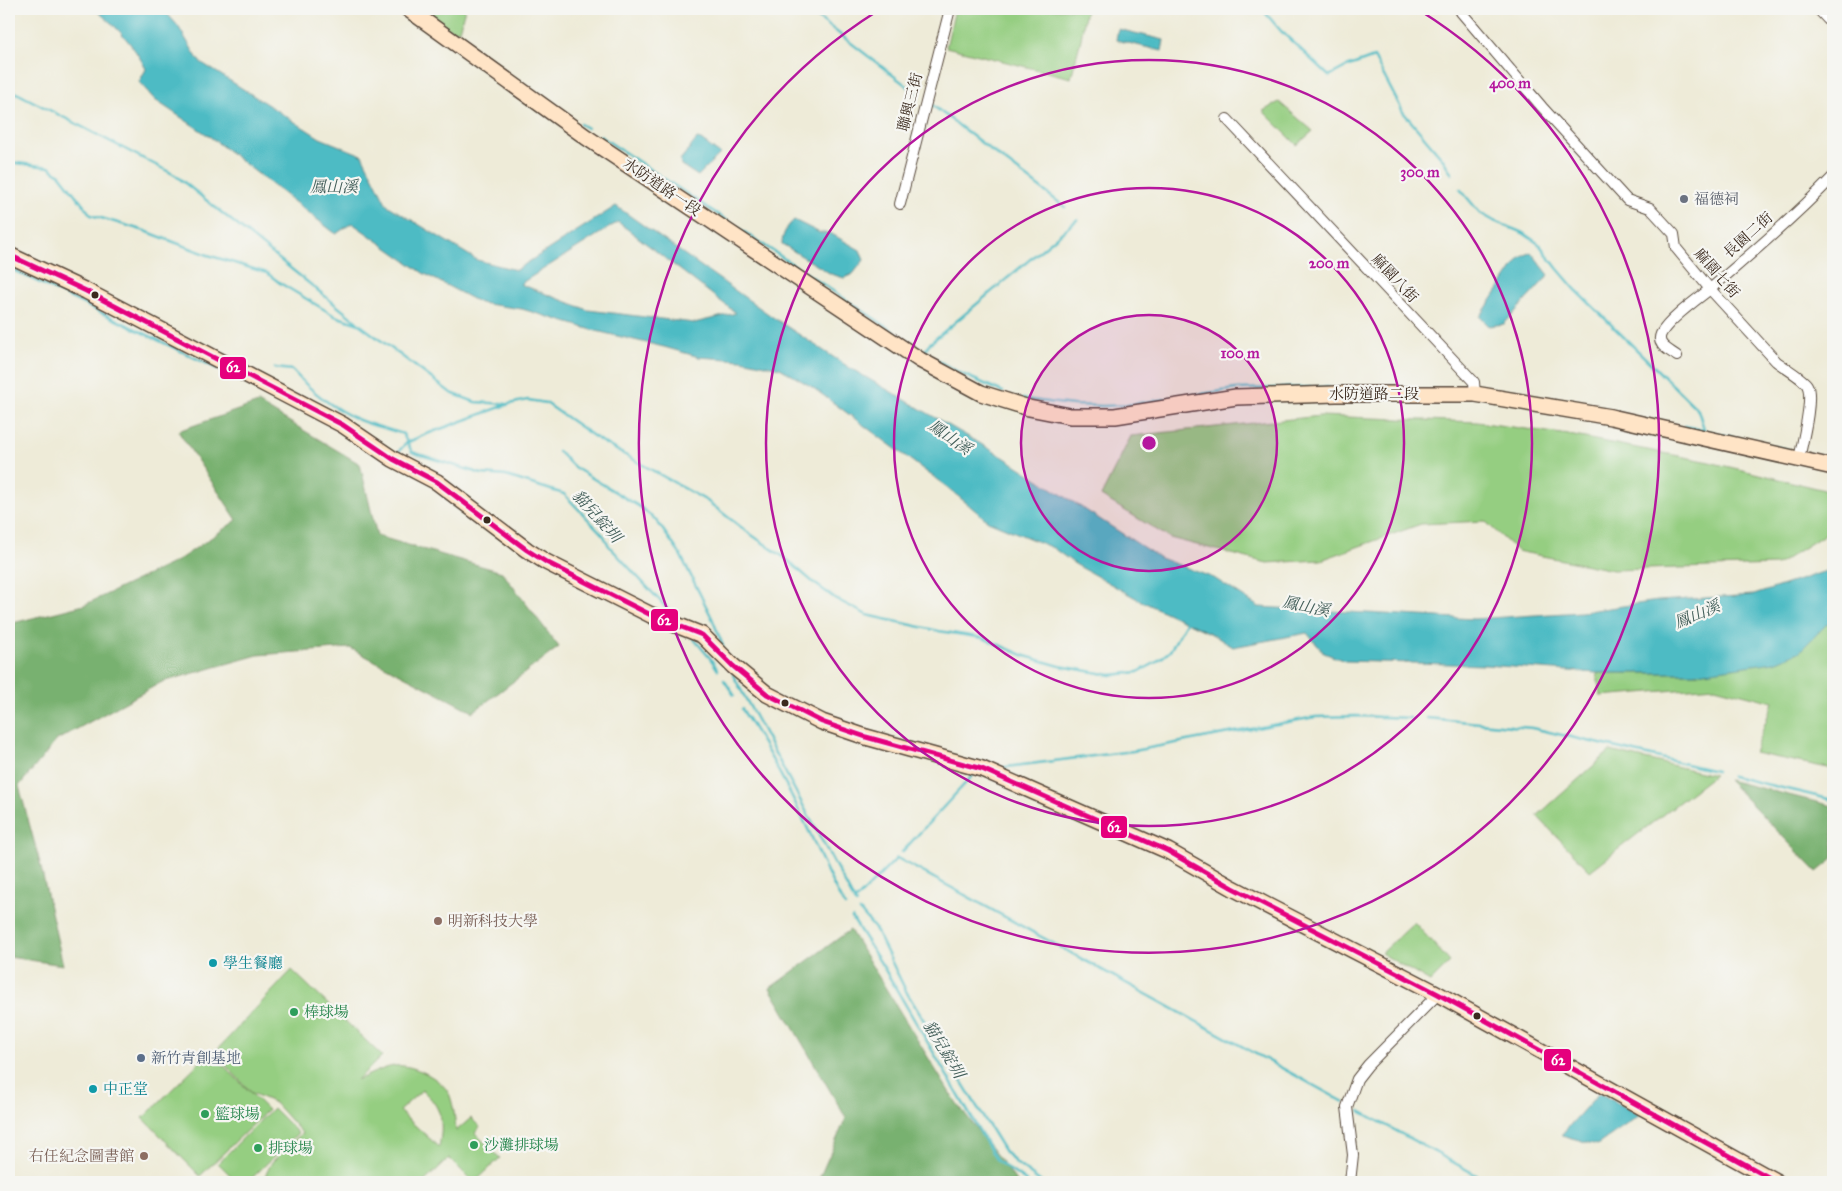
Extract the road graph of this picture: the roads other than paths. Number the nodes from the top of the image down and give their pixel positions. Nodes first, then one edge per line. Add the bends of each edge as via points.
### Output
1 (408, 9) edge
2 (950, 9) edge
3 (1818, 9) edge
4 (1461, 10) edge
5 (1833, 25) edge
6 (1227, 119) dead end
7 (1833, 177) edge
8 (900, 204) dead end
9 (9, 255) edge
10 (1710, 289) junction
11 (1677, 356) dead end
12 (920, 360) joint
13 (1474, 388) junction
14 (1800, 454) junction
15 (1833, 467) edge
16 (1438, 994) junction
17 (1350, 1182) edge
18 (1777, 1182) edge

1 - 12 street, 水防道路一段 via 586,137
2 - 8 street, 聯興三街
3 - 5 street
4 - 10 street, 麻園七街 via 1542,107 1627,200 1650,208 1674,234 1676,248
6 - 13 street, 麻園八街
7 - 10 street, 長園二街
9 - 16 street via 86,291 334,420 438,482 546,562 651,615 702,634 767,694 822,722 982,769 1121,829
10 - 11 street, 長園二街 via 1661,334 1661,345
10 - 14 street, 麻園七街 via 1776,361 1808,386 1808,410
12 - 13 street, 水防道路二段 via 981,393 1029,408 1070,416 1115,416 1236,397
13 - 14 street, 水防道路二段
14 - 15 street, 水防道路二段
16 - 17 street via 1357,1079 1347,1107 1353,1155
16 - 18 street

